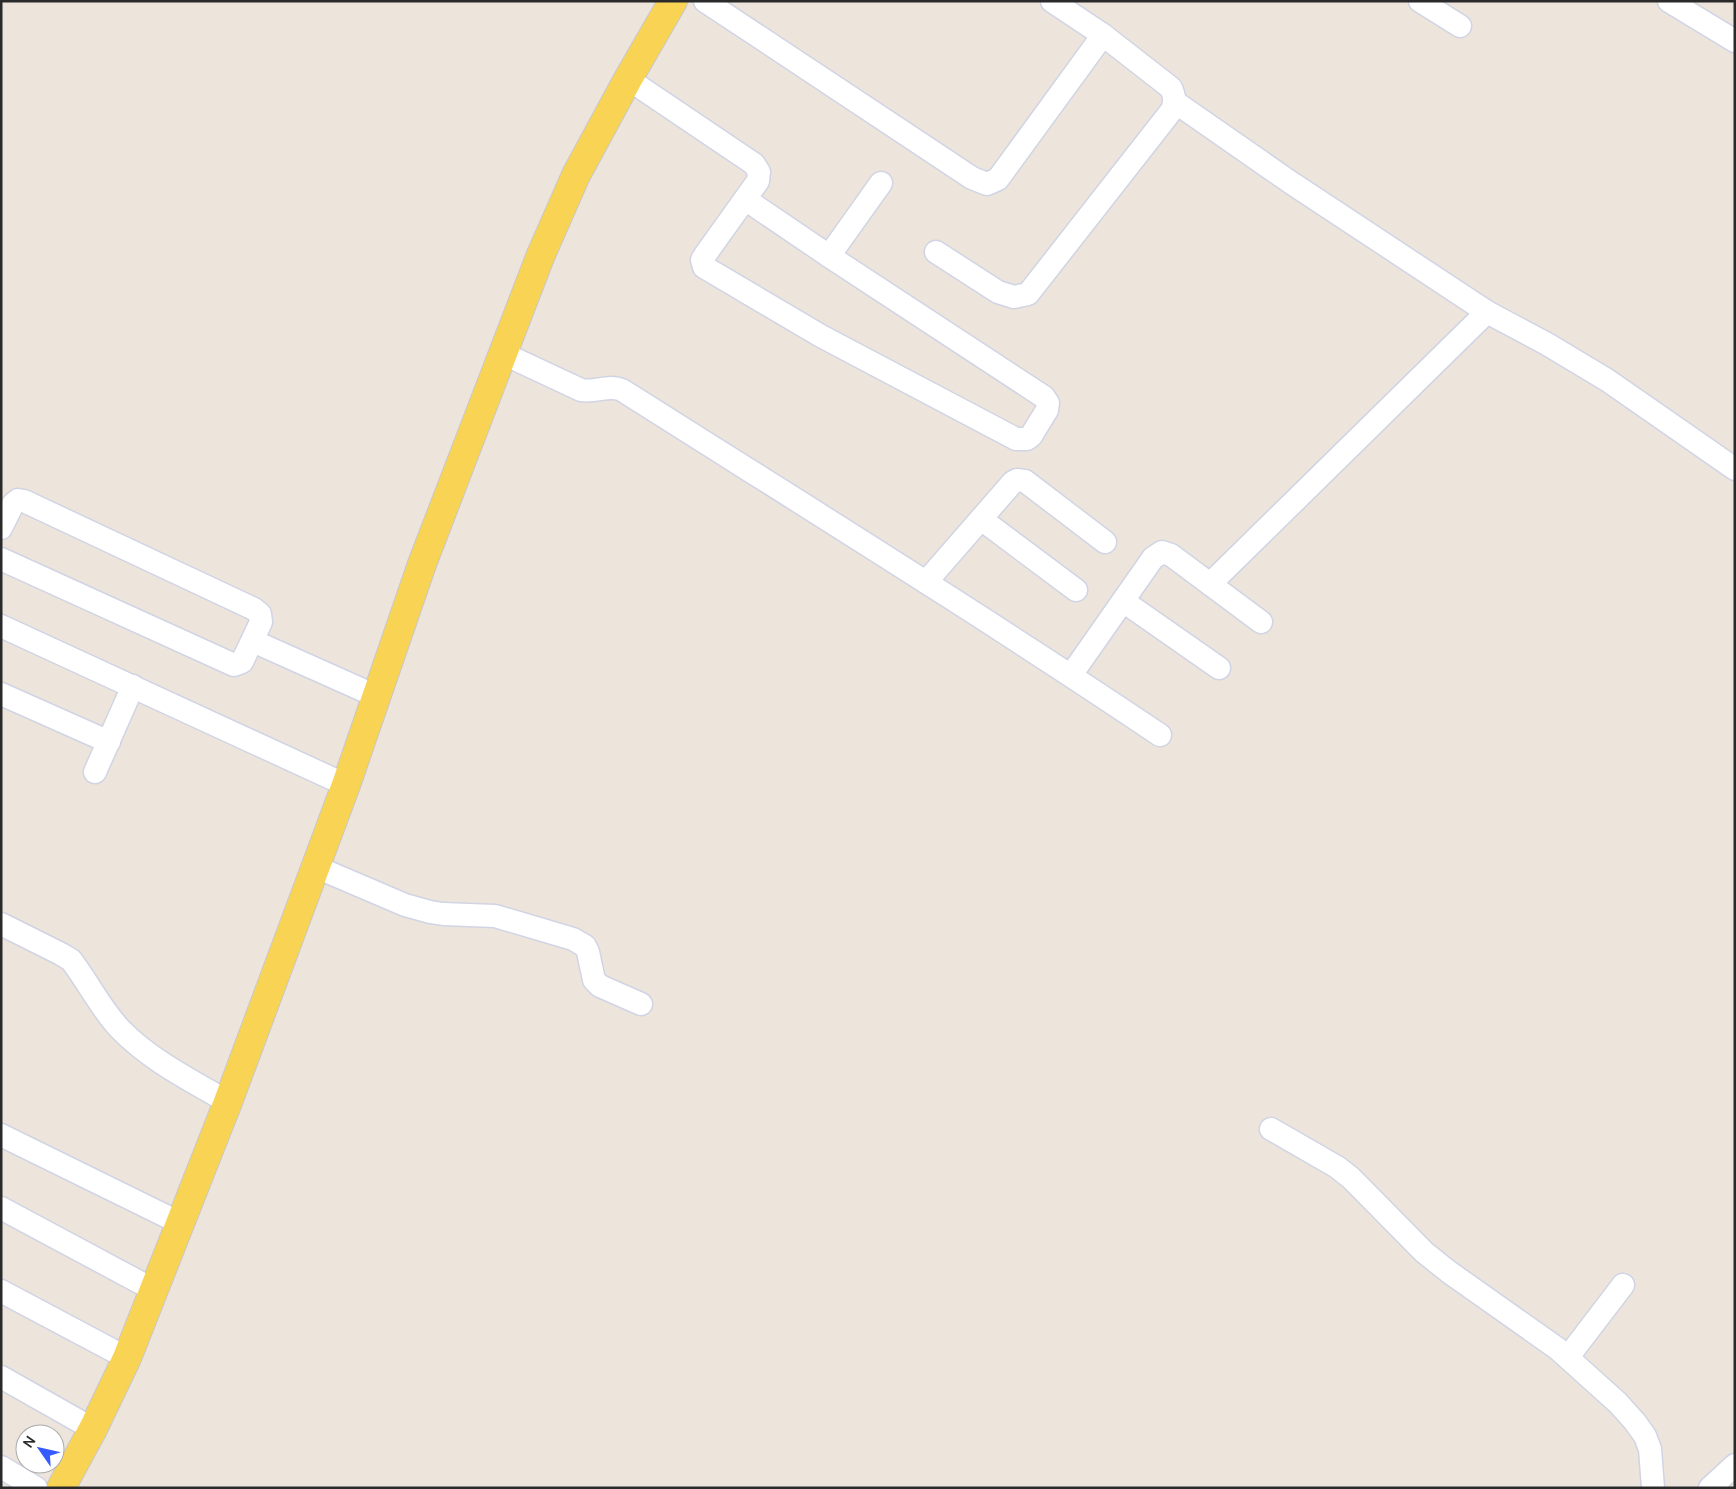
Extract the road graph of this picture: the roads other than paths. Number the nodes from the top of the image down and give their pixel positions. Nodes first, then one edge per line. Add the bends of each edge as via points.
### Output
1 (673, 1) edge
2 (705, 1) edge
3 (1052, 1) edge
4 (1420, 1) edge
5 (1669, 1) edge
6 (1460, 26) dead end
7 (1103, 35) junction
8 (1735, 41) edge
9 (628, 79) junction
10 (1175, 102) junction
11 (881, 183) dead end
12 (744, 199) junction
13 (936, 252) dead end
14 (829, 256) junction
15 (1487, 312) junction
16 (502, 353) junction
17 (1735, 469) edge
18 (981, 518) junction
19 (1, 528) edge
20 (1105, 542) dead end
21 (1, 559) edge
22 (926, 582) junction
23 (1210, 584) junction
24 (1076, 590) dead end
25 (1123, 600) junction
26 (1261, 622) dead end
27 (1, 626) edge
28 (253, 641) junction
29 (1219, 668) dead end
30 (1071, 675) junction
31 (133, 686) junction
32 (1, 694) edge
33 (376, 696) junction
34 (1160, 735) dead end
35 (108, 742) junction
36 (95, 772) dead end
37 (346, 785) junction
38 (316, 867) junction
39 (1, 924) edge
40 (641, 1004) dead end
41 (228, 1102) junction
42 (1271, 1129) dead end
43 (1, 1135) edge
44 (1, 1208) edge
45 (180, 1223) junction
46 (1623, 1285) dead end
47 (154, 1290) junction
48 (1, 1291) edge
49 (1568, 1357) junction
50 (127, 1358) junction
51 (1, 1377) edge
52 (93, 1430) junction
53 (1735, 1465) edge
54 (1, 1467) edge
55 (36, 1488) edge
56 (61, 1488) edge
57 (1653, 1488) edge
58 (1710, 1488) edge

1 - 9 main road
2 - 7 street via 972,178 987,184 998,179
3 - 7 street
4 - 6 street
5 - 8 street
7 - 10 street via 1171,88
9 - 12 street via 754,164 759,172 758,181
9 - 16 main road via 576,175
10 - 13 street via 1168,118 1028,294 1014,297 998,292
10 - 15 street
11 - 14 street
12 - 14 street
12 - 14 street via 702,260 707,270 821,336 1016,438 1031,436 1048,410 1047,400
15 - 17 street via 1607,380
15 - 23 street
16 - 22 street via 581,390 609,387 622,390
16 - 33 main road
18 - 20 street via 1013,482 1021,480
18 - 22 street
18 - 24 street
19 - 28 street via 13,504 18,500 24,501 254,609 261,619
21 - 28 street via 234,664 242,662
22 - 30 street
23 - 25 street via 1162,552 1153,558
23 - 26 street
25 - 29 street
25 - 30 street
27 - 31 street
28 - 33 street
30 - 34 street
31 - 35 street
31 - 37 street
32 - 35 street
33 - 37 main road
35 - 36 street
37 - 38 main road
38 - 40 street via 405,905 443,914 495,916 573,939 585,946 594,980 600,986
38 - 41 main road
39 - 41 street via 70,960 133,1042 162,1064
41 - 45 main road
42 - 49 street via 1337,1167 1430,1257
43 - 45 street
44 - 47 street
45 - 47 main road
46 - 49 street
47 - 50 main road
48 - 50 street
49 - 57 street via 1618,1403 1640,1429 1650,1449
50 - 52 main road
51 - 52 street
52 - 56 main road
53 - 58 street
54 - 55 street

